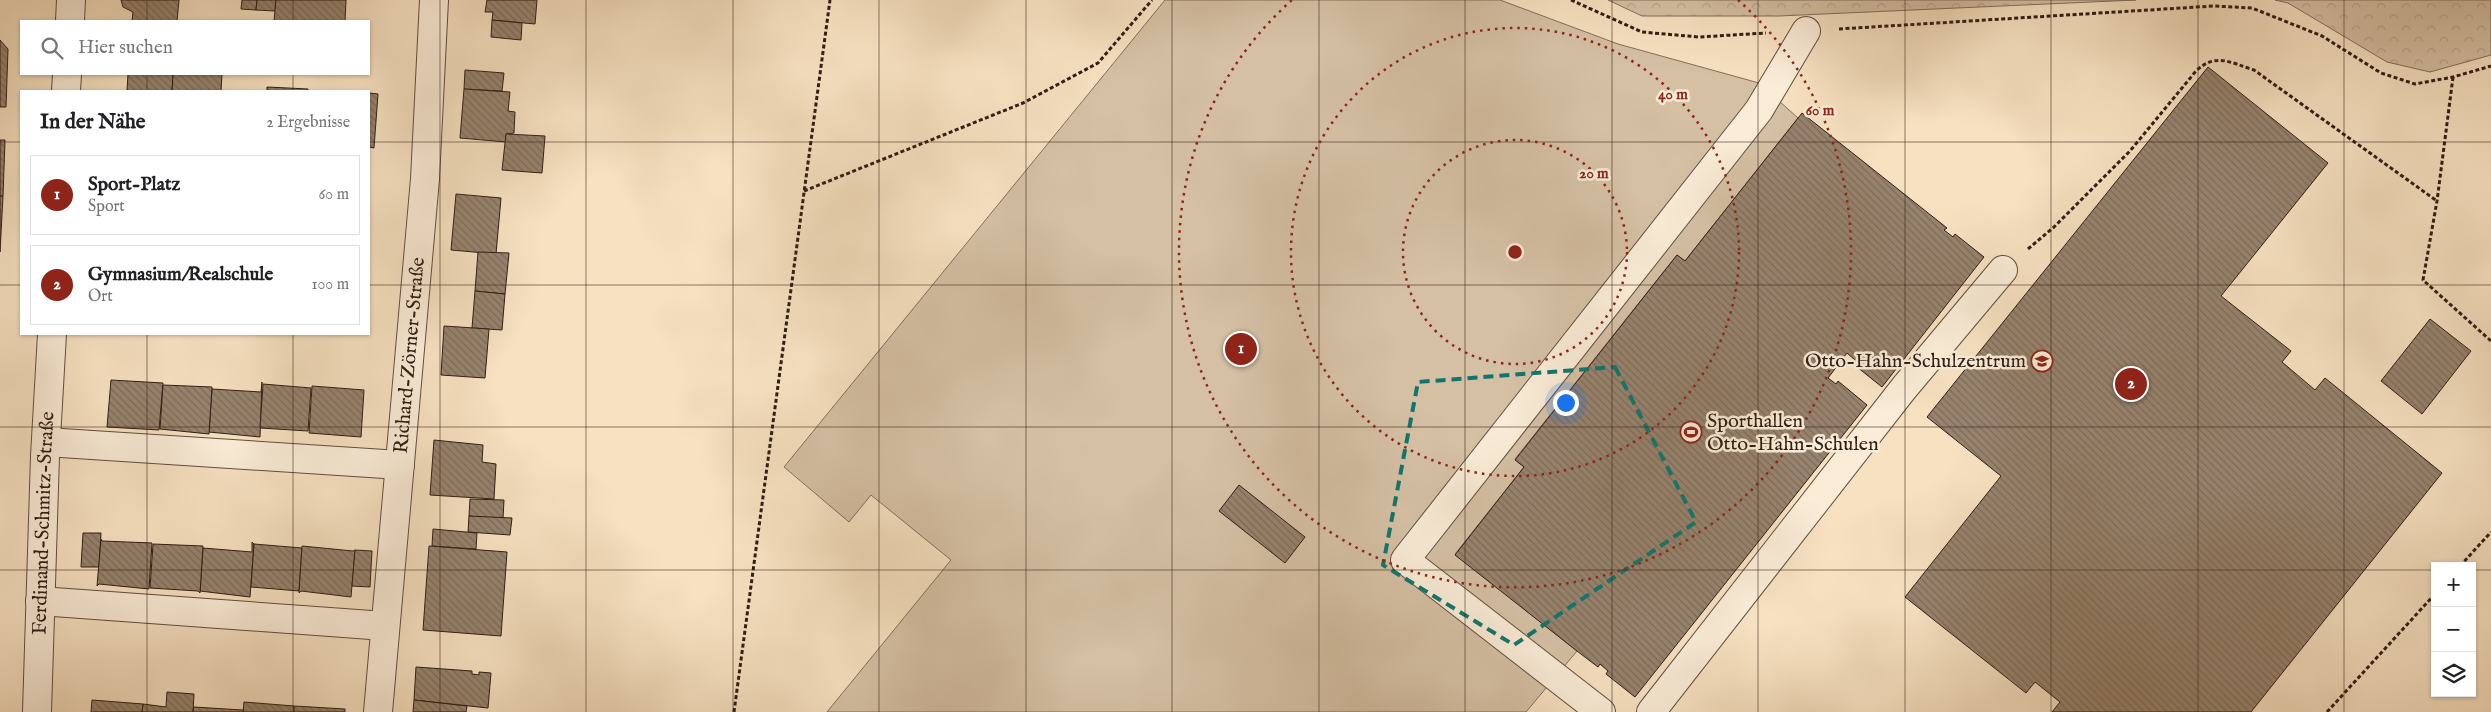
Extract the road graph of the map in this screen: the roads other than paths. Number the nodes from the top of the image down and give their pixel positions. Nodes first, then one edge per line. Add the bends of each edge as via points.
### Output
1 (71, 0) edge
2 (434, 0) edge
3 (70, 20) edge
4 (1806, 31) road end
5 (67, 75) edge
6 (66, 90) edge
7 (2003, 270) road end
8 (52, 335) edge
9 (46, 442) junction
10 (400, 465) junction
11 (40, 601) junction
12 (385, 626) junction
13 (38, 712) edge
14 (378, 712) edge
15 (1601, 712) edge
16 (1651, 712) edge

1 - 3 street
2 - 10 street, Richard-Zörner-Straße via 425,179
4 - 15 street via 1759,110 1405,560
5 - 6 street
7 - 16 street via 1904,388
8 - 9 street, Ferdinand-Schmitz-Straße
9 - 10 street
9 - 11 street, Ferdinand-Schmitz-Straße
10 - 12 street, Richard-Zörner-Straße
11 - 12 street
11 - 13 street, Ferdinand-Schmitz-Straße
12 - 14 street, Richard-Zörner-Straße

